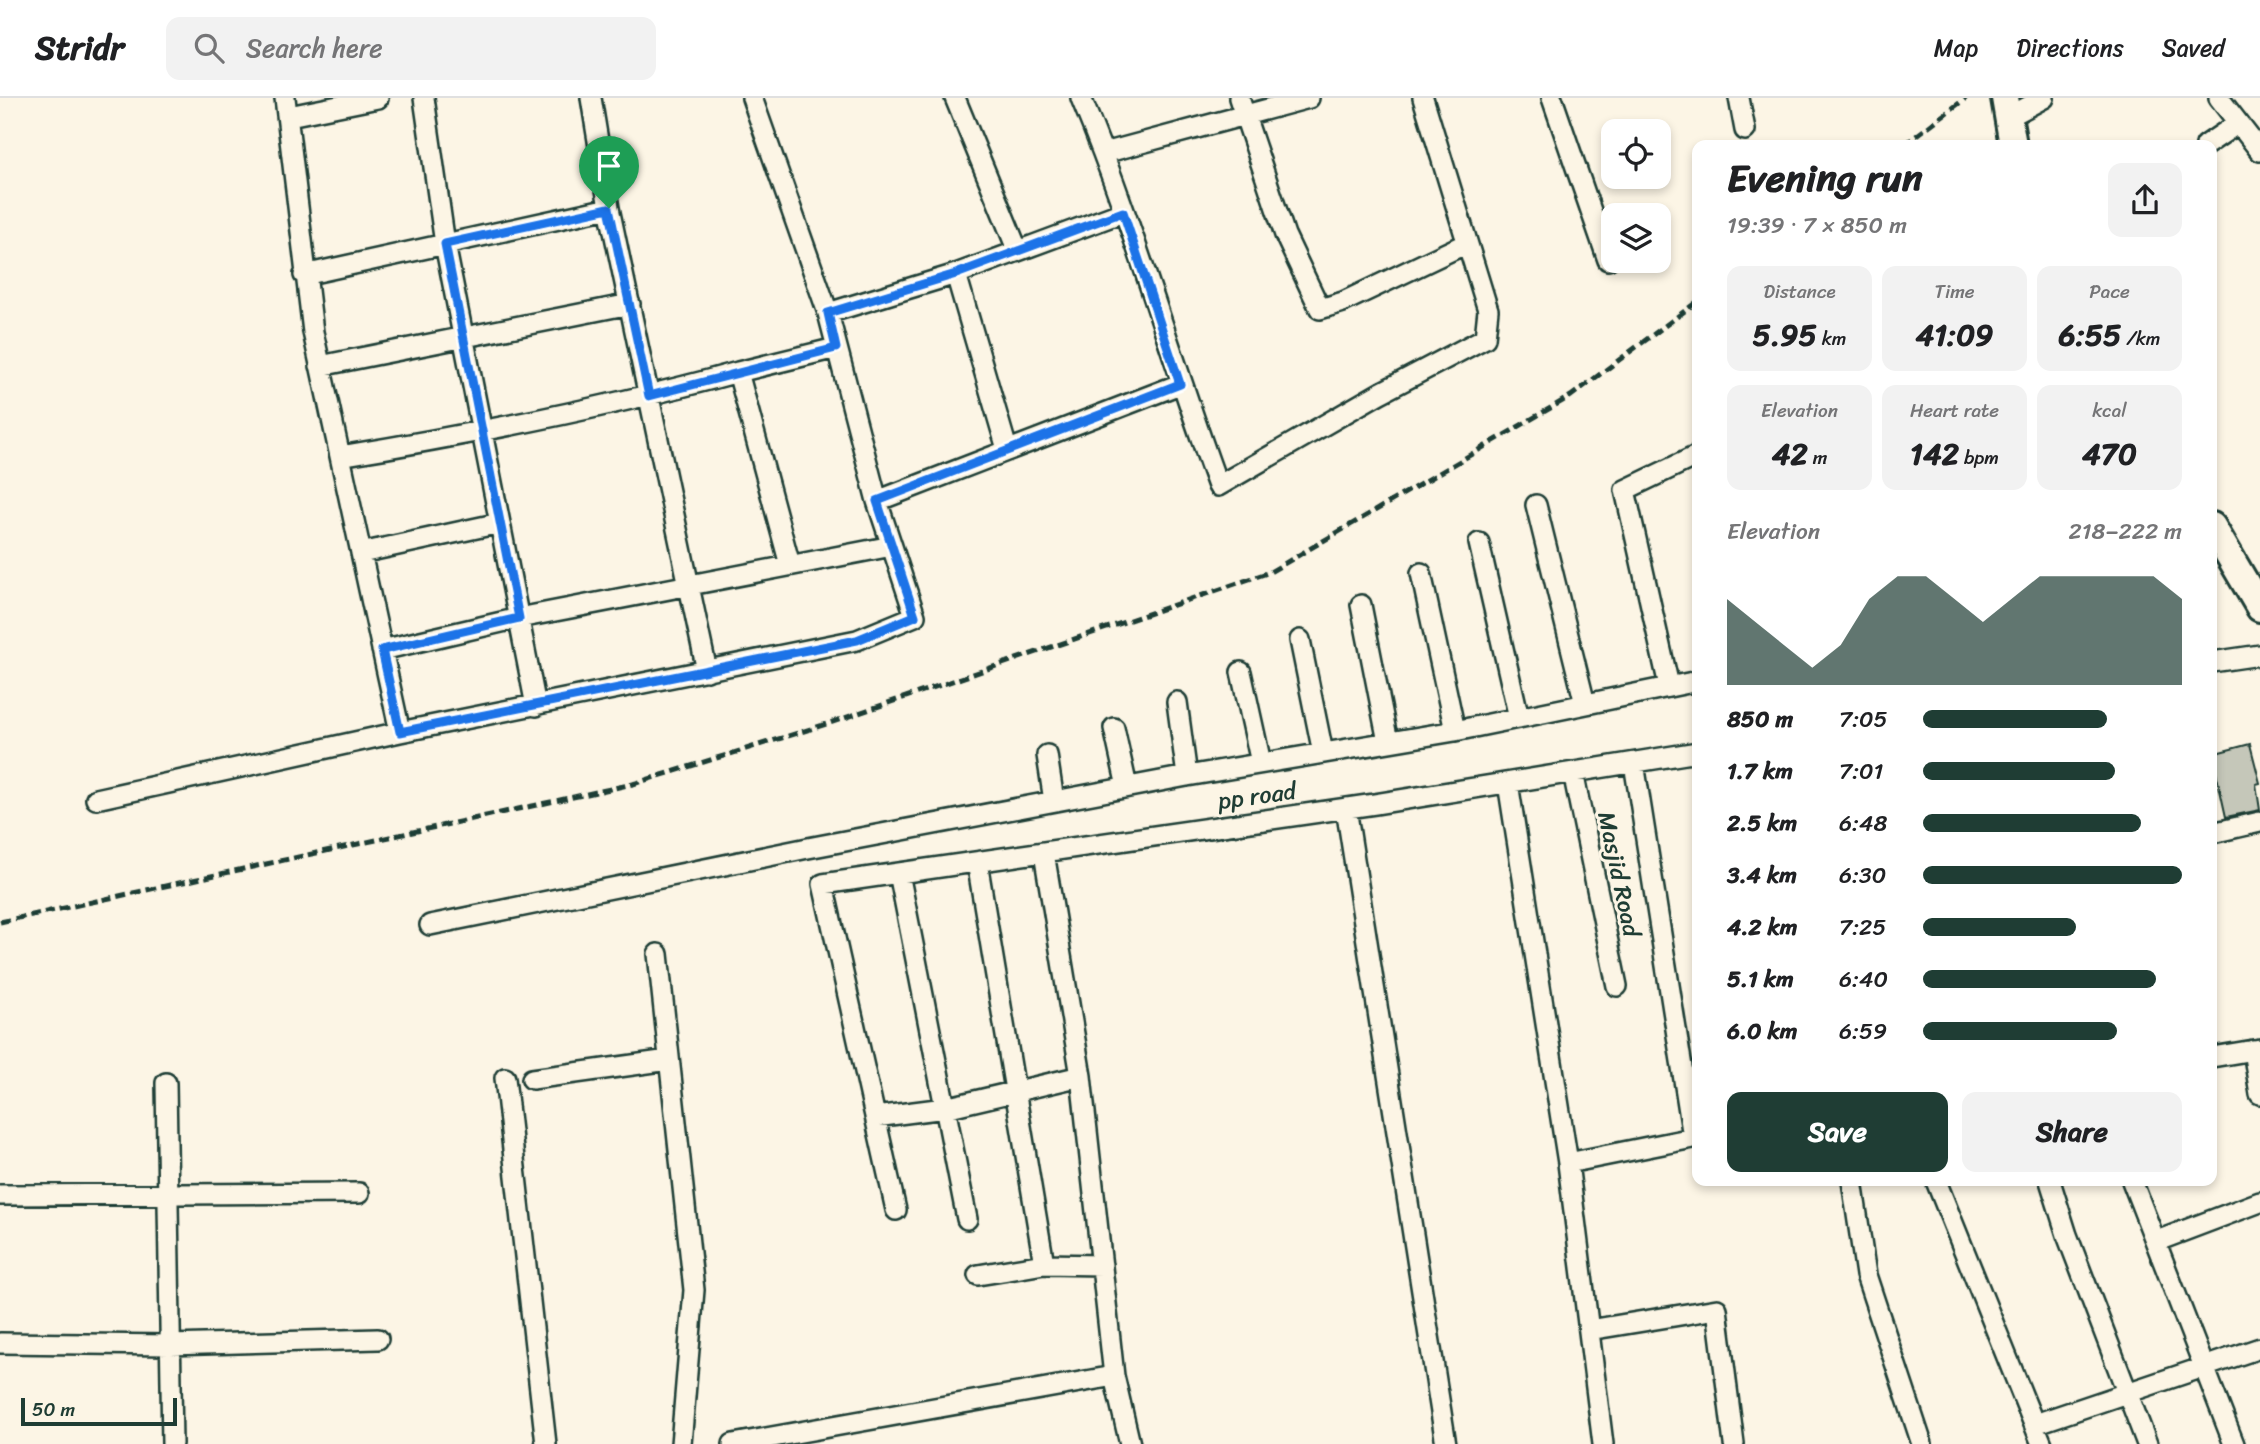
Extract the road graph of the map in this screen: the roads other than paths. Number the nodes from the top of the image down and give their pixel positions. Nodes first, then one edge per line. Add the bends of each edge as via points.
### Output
1 (378, 98) edge
2 (424, 98) edge
3 (591, 98) edge
4 (752, 98) edge
5 (955, 98) edge
6 (1081, 98) edge
7 (1309, 98) edge
8 (1423, 98) edge
9 (1552, 98) edge
10 (1739, 98) edge
11 (2045, 98) edge
12 (2219, 98) edge
13 (1242, 106) edge
14 (287, 107) edge
15 (2006, 108) edge
16 (2237, 124) junction
17 (1745, 131) dead end
18 (2012, 140) edge
19 (2213, 140) edge
20 (2260, 150) edge
21 (1104, 153) junction
22 (609, 208) junction
23 (1123, 212) junction
24 (1601, 240) edge
25 (1467, 243) junction
26 (445, 244) junction
27 (1017, 249) junction
28 (956, 274) junction
29 (304, 275) junction
30 (630, 304) junction
31 (828, 313) junction
32 (464, 338) junction
33 (836, 348) junction
34 (320, 366) junction
35 (738, 372) junction
36 (1180, 384) junction
37 (649, 396) junction
38 (482, 432) junction
39 (1007, 449) junction
40 (340, 457) junction
41 (1692, 458) edge
42 (877, 501) junction
43 (1536, 505) dead end
44 (500, 523) junction
45 (2217, 534) edge
46 (1479, 543) dead end
47 (892, 546) junction
48 (361, 553) junction
49 (790, 565) junction
50 (1421, 573) dead end
51 (688, 584) junction
52 (2258, 600) edge
53 (1361, 606) dead end
54 (519, 618) junction
55 (1300, 640) dead end
56 (382, 650) junction
57 (2260, 655) edge
58 (2217, 661) edge
59 (707, 671) junction
60 (1241, 672) dead end
61 (1692, 682) edge
62 (1669, 687) junction
63 (1177, 702) dead end
64 (1586, 704) junction
65 (536, 706) junction
66 (1519, 718) junction
67 (1114, 728) dead end
68 (1455, 731) junction
69 (400, 732) junction
70 (1388, 742) junction
71 (1323, 753) junction
72 (1692, 753) edge
73 (1047, 755) dead end
74 (1261, 763) junction
75 (1634, 763) junction
76 (1573, 772) junction
77 (1186, 776) junction
78 (1508, 783) junction
79 (1127, 787) junction
80 (96, 799) dead end
81 (1054, 801) junction
82 (1346, 808) junction
83 (2260, 822) edge
84 (2217, 832) edge
85 (1044, 853) junction
86 (977, 862) junction
87 (899, 873) junction
88 (430, 925) dead end
89 (658, 954) dead end
90 (1617, 986) dead end
91 (2257, 1050) edge
92 (2217, 1056) edge
93 (669, 1060) junction
94 (1081, 1076) junction
95 (505, 1078) dead end
96 (532, 1079) dead end
97 (166, 1083) dead end
98 (1016, 1094) junction
99 (2260, 1094) edge
100 (945, 1108) junction
101 (875, 1117) junction
102 (1692, 1119) edge
103 (1692, 1138) edge
104 (1569, 1163) junction
105 (1853, 1186) edge
106 (1938, 1186) edge
107 (2052, 1186) edge
108 (2134, 1186) edge
109 (359, 1193) dead end
110 (0, 1195) edge
111 (168, 1195) junction
112 (2260, 1202) edge
113 (896, 1210) dead end
114 (967, 1219) dead end
115 (2157, 1241) junction
116 (1044, 1264) junction
117 (1102, 1265) junction
118 (978, 1275) dead end
119 (1589, 1330) junction
120 (378, 1339) dead end
121 (0, 1343) edge
122 (170, 1345) junction
123 (2260, 1348) edge
124 (2206, 1366) junction
125 (1114, 1376) junction
126 (2126, 1393) junction
127 (2035, 1424) junction
128 (172, 1444) edge
129 (546, 1444) edge
130 (681, 1444) edge
131 (733, 1444) edge
132 (1130, 1444) edge
133 (1446, 1444) edge
134 (1603, 1444) edge
135 (1734, 1444) edge
136 (1922, 1444) edge
137 (2042, 1444) edge
138 (2147, 1444) edge
139 (2234, 1444) edge

1 - 14 street
2 - 26 street
3 - 22 street
4 - 31 street
5 - 27 street
6 - 21 street
7 - 13 street
8 - 25 street
9 - 24 street
10 - 17 street
11 - 15 street
12 - 16 street
13 - 21 street
13 - 25 street via 1286,235 1320,309
14 - 29 street
15 - 18 street
16 - 19 street
16 - 20 street
21 - 23 street
22 - 26 street
22 - 30 street
23 - 27 street
23 - 36 street
25 - 36 street via 1488,310 1485,338 1218,486
26 - 29 street
26 - 32 street
27 - 28 street
28 - 31 street
28 - 39 street
29 - 34 street
30 - 32 street
30 - 37 street
31 - 33 street
32 - 34 street
32 - 38 street
33 - 35 street
33 - 42 street
34 - 40 street
35 - 37 street
35 - 49 street
36 - 39 street
37 - 38 street
37 - 51 street
38 - 40 street
38 - 44 street
39 - 42 street
40 - 48 street
41 - 62 street via 1625,490
42 - 47 street
43 - 64 street
44 - 48 street
44 - 54 street
45 - 52 street
46 - 66 street
47 - 49 street
47 - 59 street via 915,616 857,640
48 - 56 street
49 - 51 street
50 - 68 street
51 - 54 street
51 - 59 street
53 - 70 street
54 - 56 street
54 - 65 street
55 - 71 street
56 - 69 street
57 - 58 street
59 - 65 street
60 - 74 street
61 - 62 street
62 - 64 street
63 - 77 street
64 - 66 street
65 - 69 street
66 - 68 street
67 - 79 street
68 - 70 street
69 - 80 street
70 - 71 street
71 - 74 street
72 - 75 street, pp road
73 - 81 street
74 - 77 street
75 - 76 street, pp road
75 - 102 street
76 - 78 street, pp road
76 - 90 street, Masjid Road
77 - 79 street
78 - 82 street, pp road
78 - 104 street
79 - 81 street
81 - 88 street
82 - 85 street, pp road
82 - 133 street
83 - 84 street
85 - 86 street, pp road
85 - 94 street
86 - 87 street, pp road
86 - 98 street
87 - 100 street
87 - 101 street, pp road via 823,884
89 - 93 street
91 - 92 street
91 - 99 street
93 - 96 street
93 - 130 street via 694,1290
94 - 98 street
94 - 117 street
95 - 129 street
97 - 111 street
98 - 100 street
98 - 116 street
100 - 101 street
100 - 114 street
101 - 113 street
103 - 104 street
104 - 119 street
105 - 136 street via 1866,1275
106 - 127 street
107 - 126 street
108 - 115 street
109 - 111 street
110 - 111 street
111 - 122 street
112 - 115 street
115 - 124 street
116 - 117 street
116 - 118 street
117 - 125 street
119 - 134 street
119 - 135 street via 1717,1309
120 - 122 street
121 - 122 street
122 - 128 street
123 - 124 street
124 - 126 street
124 - 139 street
125 - 131 street
125 - 132 street
126 - 127 street
126 - 138 street
127 - 137 street

